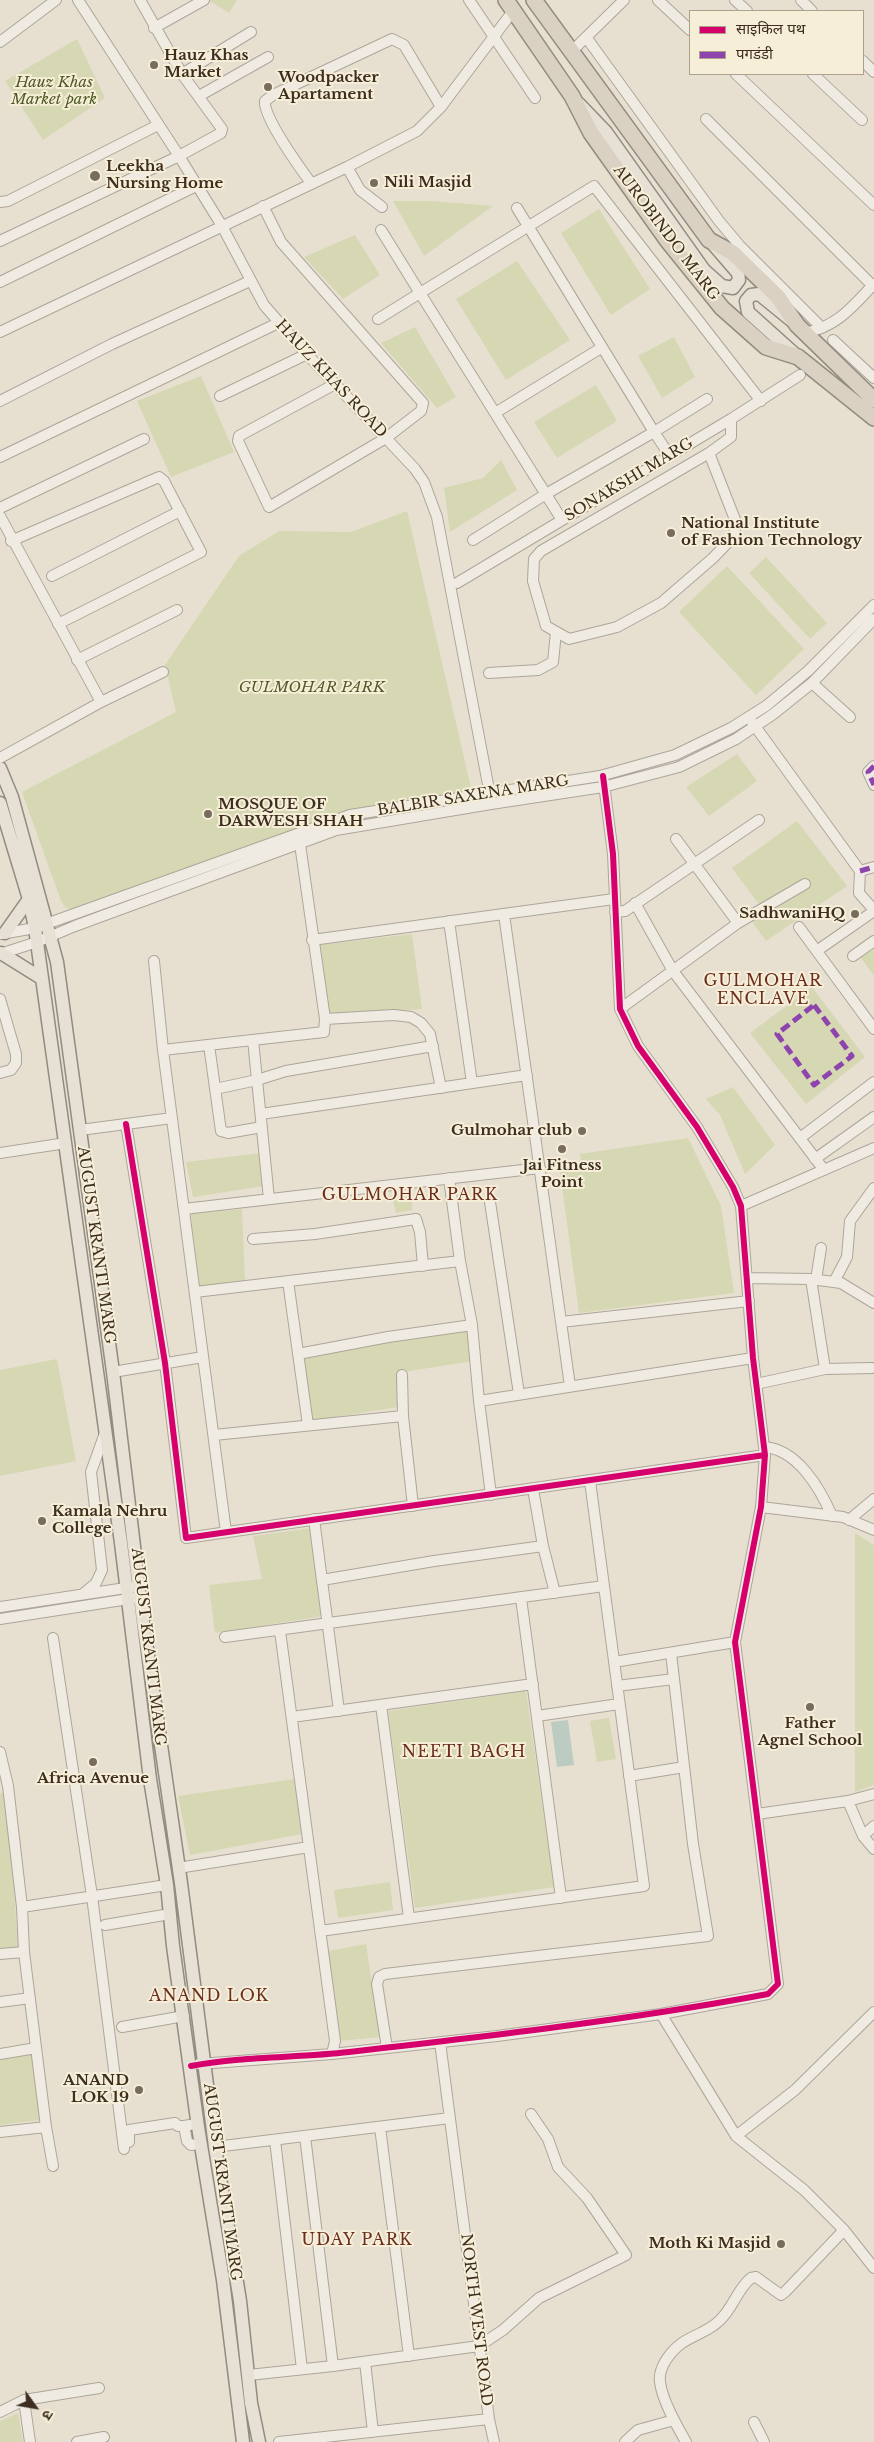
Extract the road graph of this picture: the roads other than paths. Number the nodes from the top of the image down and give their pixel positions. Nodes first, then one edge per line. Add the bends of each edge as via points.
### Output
1 (56, 0) edge
2 (78, 0) edge
3 (140, 0) edge
4 (204, 0) edge
5 (469, 0) edge
6 (534, 0) edge
7 (624, 0) edge
8 (658, 0) edge
9 (735, 0) edge
10 (801, 0) edge
11 (510, 6) edge
12 (746, 10) edge
13 (811, 10) edge
14 (154, 28) junction
15 (689, 29) edge
16 (251, 32) dead end
17 (586, 37) junction
18 (494, 38) junction
19 (0, 42) edge
20 (572, 52) junction
21 (268, 57) dead end
22 (864, 62) edge
23 (874, 72) edge
24 (182, 74) junction
25 (737, 75) edge
26 (814, 75) edge
27 (199, 96) junction
28 (572, 96) junction
29 (535, 98) dead end
30 (441, 107) junction
31 (706, 119) dead end
32 (862, 120) dead end
33 (158, 125) junction
34 (179, 156) junction
35 (347, 167) junction
36 (311, 183) junction
37 (196, 186) junction
38 (0, 202) edge
39 (874, 205) edge
40 (263, 206) junction
41 (382, 207) dead end
42 (517, 208) dead end
43 (222, 226) junction
44 (527, 226) junction
45 (381, 230) dead end
46 (709, 240) junction
47 (0, 241) edge
48 (250, 281) junction
49 (0, 282) edge
50 (873, 284) edge
51 (420, 293) junction
52 (378, 318) dead end
53 (842, 318) junction
54 (278, 323) junction
55 (822, 328) junction
56 (801, 329) junction
57 (0, 332) edge
58 (833, 340) junction
59 (601, 348) junction
60 (307, 354) junction
61 (798, 357) junction
62 (830, 357) junction
63 (800, 375) dead end
64 (874, 378) edge
65 (335, 384) junction
66 (220, 396) dead end
67 (707, 399) dead end
68 (874, 400) edge
69 (0, 401) edge
70 (761, 401) junction
71 (495, 413) junction
72 (874, 418) edge
73 (731, 419) junction
74 (654, 432) junction
75 (386, 438) junction
76 (144, 439) dead end
77 (709, 453) junction
78 (670, 456) junction
79 (0, 457) edge
80 (546, 494) junction
81 (0, 508) edge
82 (180, 511) junction
83 (0, 516) edge
84 (562, 520) junction
85 (473, 540) dead end
86 (11, 541) junction
87 (52, 576) dead end
88 (457, 583) dead end
89 (874, 605) edge
90 (177, 610) dead end
91 (874, 619) edge
92 (58, 624) junction
93 (556, 632) junction
94 (78, 660) junction
95 (163, 672) dead end
96 (489, 673) dead end
97 (812, 683) junction
98 (101, 702) junction
99 (850, 717) dead end
100 (749, 718) junction
101 (755, 727) junction
102 (0, 758) edge
103 (874, 766) edge
104 (0, 768) edge
105 (603, 776) junction
106 (874, 785) edge
107 (603, 787) junction
108 (490, 793) junction
109 (0, 803) edge
110 (491, 804) junction
111 (759, 820) dead end
112 (299, 838) junction
113 (676, 839) dead end
114 (693, 864) junction
115 (874, 867) edge
116 (860, 872) junction
117 (804, 884) dead end
118 (29, 899) junction
119 (614, 899) junction
120 (635, 903) junction
121 (874, 911) edge
122 (615, 912) junction
123 (504, 914) junction
124 (449, 921) junction
125 (738, 923) junction
126 (799, 926) dead end
127 (44, 929) junction
128 (2, 934) edge
129 (312, 940) junction
130 (874, 941) edge
131 (37, 942) junction
132 (818, 950) junction
133 (1, 953) edge
134 (853, 956) dead end
135 (154, 961) dead end
136 (673, 971) junction
137 (41, 978) junction
138 (0, 999) edge
139 (620, 1009) junction
140 (325, 1019) junction
141 (874, 1029) edge
142 (253, 1040) junction
143 (209, 1045) junction
144 (433, 1046) junction
145 (163, 1050) junction
146 (0, 1073) edge
147 (527, 1075) junction
148 (257, 1080) junction
149 (874, 1082) edge
150 (472, 1083) junction
151 (442, 1088) junction
152 (215, 1089) junction
153 (261, 1114) junction
154 (874, 1117) edge
155 (172, 1118) junction
156 (126, 1124) junction
157 (262, 1127) junction
158 (80, 1130) junction
159 (800, 1138) junction
160 (66, 1143) junction
161 (874, 1148) edge
162 (0, 1153) edge
163 (815, 1159) junction
164 (540, 1168) junction
165 (824, 1170) junction
166 (449, 1178) junction
167 (874, 1188) edge
168 (269, 1199) junction
169 (490, 1202) dead end
170 (741, 1206) junction
171 (184, 1209) junction
172 (253, 1239) dead end
173 (821, 1248) dead end
174 (460, 1262) junction
175 (423, 1266) junction
176 (746, 1278) junction
177 (814, 1280) junction
178 (288, 1281) junction
179 (834, 1282) junction
180 (195, 1292) junction
181 (749, 1301) junction
182 (874, 1303) edge
183 (561, 1322) junction
184 (472, 1325) junction
185 (298, 1354) junction
186 (203, 1357) junction
187 (753, 1358) junction
188 (164, 1363) junction
189 (872, 1368) dead end
190 (825, 1369) junction
191 (112, 1372) junction
192 (402, 1375) dead end
193 (756, 1384) junction
194 (570, 1386) junction
195 (519, 1394) junction
196 (478, 1401) junction
197 (403, 1416) junction
198 (308, 1425) junction
199 (106, 1432) junction
200 (214, 1435) junction
201 (764, 1451) junction
202 (590, 1481) junction
203 (533, 1489) junction
204 (491, 1495) junction
205 (874, 1499) edge
206 (413, 1506) junction
207 (761, 1507) junction
208 (832, 1516) junction
209 (314, 1520) junction
210 (849, 1520) junction
211 (874, 1530) edge
212 (226, 1532) junction
213 (543, 1546) junction
214 (322, 1580) junction
215 (604, 1586) junction
216 (133, 1593) junction
217 (555, 1593) junction
218 (83, 1594) junction
219 (521, 1598) junction
220 (0, 1607) edge
221 (0, 1619) edge
222 (327, 1624) junction
223 (280, 1631) junction
224 (224, 1637) dead end
225 (53, 1638) dead end
226 (735, 1642) junction
227 (671, 1653) junction
228 (614, 1662) junction
229 (674, 1678) junction
230 (533, 1684) junction
231 (617, 1686) junction
232 (619, 1704) junction
233 (381, 1705) junction
234 (339, 1711) junction
235 (537, 1716) junction
236 (292, 1717) junction
237 (0, 1752) edge
238 (684, 1767) junction
239 (629, 1776) junction
240 (4, 1787) edge
241 (874, 1794) edge
242 (848, 1801) junction
243 (757, 1814) junction
244 (874, 1826) edge
245 (863, 1836) junction
246 (309, 1846) junction
247 (874, 1849) edge
248 (178, 1868) junction
249 (167, 1885) junction
250 (92, 1896) junction
251 (561, 1898) junction
252 (22, 1907) junction
253 (170, 1914) junction
254 (410, 1918) junction
255 (105, 1924) dead end
256 (320, 1931) junction
257 (24, 1952) junction
258 (0, 1954) edge
259 (30, 1998) junction
260 (0, 2002) edge
261 (874, 2012) edge
262 (661, 2014) junction
263 (184, 2016) junction
264 (122, 2027) dead end
265 (440, 2042) junction
266 (36, 2048) junction
267 (388, 2048) junction
268 (0, 2054) edge
269 (332, 2054) junction
270 (205, 2063) junction
271 (191, 2066) junction
272 (532, 2114) dead end
273 (450, 2118) junction
274 (198, 2124) junction
275 (181, 2126) junction
276 (380, 2126) junction
277 (46, 2127) junction
278 (0, 2132) edge
279 (306, 2136) junction
280 (736, 2136) junction
281 (275, 2140) junction
282 (201, 2144) junction
283 (215, 2148) junction
284 (54, 2166) dead end
285 (844, 2230) junction
286 (874, 2268) edge
287 (479, 2346) junction
288 (410, 2356) junction
289 (365, 2362) junction
290 (333, 2366) junction
291 (302, 2369) junction
292 (249, 2375) junction
293 (99, 2388) dead end
294 (24, 2400) junction
295 (0, 2412) edge
296 (489, 2419) junction
297 (674, 2420) junction
298 (754, 2422) dead end
299 (373, 2432) junction
300 (104, 2437) dead end
301 (30, 2442) edge
302 (77, 2442) edge
303 (243, 2442) edge
304 (259, 2442) edge
305 (279, 2442) edge
306 (494, 2442) edge
307 (625, 2442) edge
308 (686, 2442) edge
309 (764, 2442) edge

1 - 19 street
2 - 33 street, HAUZ KHAS ROAD
3 - 14 street
4 - 14 street
5 - 18 street
6 - 20 highway, AUROBINDO MARG
7 - 17 street
8 - 15 street
9 - 12 street
10 - 13 street
11 - 18 street
11 - 28 highway, AUROBINDO MARG
14 - 24 street
16 - 24 street
17 - 20 street
17 - 55 street via 718,221
18 - 29 street
18 - 30 street
20 - 46 highway, AUROBINDO MARG
21 - 27 street
22 - 23 street
24 - 27 street
25 - 39 street
26 - 32 street
27 - 34 street via 222,131
28 - 46 main road via 606,132 704,270 722,286 732,288 739,280 738,273
28 - 61 highway, AUROBINDO MARG via 597,140 667,240 722,308 766,347
30 - 35 street via 417,131
30 - 36 street via 404,45 396,39 370,48 273,95 265,101 265,109
31 - 50 street
33 - 34 street, HAUZ KHAS ROAD
33 - 38 street via 8,201
34 - 37 street, HAUZ KHAS ROAD
34 - 47 street
35 - 36 street
35 - 41 street via 360,190
36 - 40 street
37 - 43 street, HAUZ KHAS ROAD
37 - 49 street
40 - 43 street
40 - 75 street via 281,242 423,403 421,411
42 - 44 street
43 - 48 street, HAUZ KHAS ROAD
43 - 57 street
44 - 51 street
44 - 59 street
44 - 70 street via 594,186
45 - 51 street
46 - 56 highway, AUROBINDO MARG via 733,253 778,297
48 - 54 street, HAUZ KHAS ROAD
48 - 69 street via 112,344
50 - 53 street
51 - 52 street
51 - 71 street
53 - 55 street
53 - 58 street
54 - 60 street, HAUZ KHAS ROAD
54 - 79 street
55 - 56 street
56 - 61 main road via 762,296 755,294 746,301 748,312
56 - 62 highway, AUROBINDO MARG
58 - 62 street
58 - 64 street
59 - 71 street
59 - 74 street
60 - 65 street, HAUZ KHAS ROAD
60 - 66 street
61 - 72 highway, AUROBINDO MARG
62 - 68 highway, AUROBINDO MARG
63 - 70 street, SONAKSHI MARG
65 - 75 street, HAUZ KHAS ROAD
65 - 75 street via 239,436 269,507
67 - 74 street
70 - 73 street, SONAKSHI MARG
71 - 80 street
73 - 77 street via 731,437
73 - 78 street, SONAKSHI MARG
74 - 78 street
74 - 80 street
75 - 108 street, HAUZ KHAS ROAD via 424,482 434,509
76 - 81 street
77 - 93 street via 534,558 534,581 546,626
77 - 93 street via 736,522 734,536 661,603 618,627 569,640
78 - 84 street, SONAKSHI MARG
80 - 84 street
80 - 85 street
82 - 86 street via 159,476
82 - 87 street
82 - 92 street via 201,552
83 - 86 street
84 - 88 street, SONAKSHI MARG
86 - 92 street
89 - 100 street, BALBIR SAXENA MARG via 790,687
90 - 94 street
91 - 97 street, BALBIR SAXENA MARG
92 - 94 street
93 - 96 street via 553,662 538,670
94 - 98 street
95 - 98 street
97 - 99 street
97 - 101 street, BALBIR SAXENA MARG
98 - 102 street
100 - 101 street
100 - 105 street, BALBIR SAXENA MARG via 675,755
101 - 107 street, BALBIR SAXENA MARG via 679,767
101 - 116 street
103 - 106 street via 868,772
104 - 127 main road, AUGUST KRANTI MARG via 12,797
105 - 107 street
105 - 108 street, BALBIR SAXENA MARG
107 - 110 street, BALBIR SAXENA MARG
107 - 119 street via 613,854
108 - 110 street, HAUZ KHAS ROAD
108 - 112 street, BALBIR SAXENA MARG via 350,815
109 - 118 main road, AUGUST KRANTI MARG
110 - 112 street, BALBIR SAXENA MARG
111 - 114 street
112 - 127 street, BALBIR SAXENA MARG
112 - 129 street
113 - 114 street
114 - 120 street
114 - 125 street
115 - 116 street
116 - 121 street via 859,893
117 - 125 street
118 - 127 main road, AUGUST KRANTI MARG
118 - 128 main road
119 - 122 street
119 - 123 street
120 - 122 street via 625,911
120 - 136 street
121 - 132 street
122 - 139 street
123 - 124 street
123 - 147 street
124 - 129 street
124 - 150 street
125 - 136 street
126 - 132 street
127 - 128 street, BALBIR SAXENA MARG
127 - 131 main road, AUGUST KRANTI MARG
127 - 158 main road, AUGUST KRANTI MARG via 57,962
129 - 140 street
130 - 134 street
131 - 133 street
131 - 137 main road, AUGUST KRANTI MARG
132 - 141 street
133 - 137 main road
135 - 145 street
136 - 139 street
136 - 159 street
137 - 160 main road, AUGUST KRANTI MARG
138 - 146 street via 16,1063 11,1070
139 - 170 street via 638,1046 698,1127
140 - 142 street via 321,1034
140 - 144 street via 411,1017 421,1022 430,1034
142 - 143 street
142 - 148 street
143 - 145 street
143 - 152 street
144 - 148 street via 286,1071
144 - 151 street
145 - 155 street
147 - 150 street
147 - 164 street
148 - 152 street
148 - 153 street
149 - 159 street
150 - 151 street
151 - 153 street
152 - 157 street via 224,1133
153 - 157 street
154 - 163 street
155 - 156 street
155 - 171 street
156 - 158 street
156 - 188 street
157 - 168 street
158 - 191 main road, AUGUST KRANTI MARG
159 - 163 street
160 - 162 street
160 - 199 main road, AUGUST KRANTI MARG
161 - 165 street
163 - 165 street
164 - 166 street
164 - 183 street
165 - 170 street
166 - 168 street
166 - 174 street
167 - 179 street via 850,1221 847,1257
168 - 171 street
169 - 195 street
170 - 176 street
171 - 180 street
172 - 175 street via 416,1220
173 - 177 street
174 - 175 street
174 - 184 street
175 - 178 street
176 - 177 street
176 - 181 street
177 - 179 street
177 - 190 street
178 - 180 street
178 - 185 street
179 - 182 street via 850,1286
180 - 186 street
181 - 183 street
181 - 187 street
183 - 194 street
184 - 185 street
184 - 196 street
185 - 198 street
186 - 188 street
186 - 200 street
187 - 193 street
187 - 194 street
188 - 191 street
188 - 212 street via 186,1538
189 - 190 street
190 - 193 street
191 - 216 main road, AUGUST KRANTI MARG
192 - 197 street
193 - 201 street
194 - 195 street
195 - 196 street
196 - 204 street
197 - 198 street
197 - 206 street
198 - 200 street
199 - 216 main road, AUGUST KRANTI MARG
199 - 218 street via 91,1472 102,1570 96,1583
200 - 212 street
201 - 202 street
201 - 207 street
201 - 208 street via 776,1448 798,1462
202 - 203 street
202 - 215 street
203 - 204 street
203 - 213 street
204 - 206 street
205 - 210 street
206 - 209 street
207 - 208 street
207 - 226 street
208 - 210 street
209 - 212 street
209 - 214 street
210 - 211 street
213 - 214 street
213 - 217 street
214 - 222 street
215 - 217 street
215 - 228 street
216 - 218 street
216 - 221 street
216 - 248 main road, AUGUST KRANTI MARG
216 - 249 main road, AUGUST KRANTI MARG via 150,1780
217 - 219 street
218 - 220 street
219 - 222 street
219 - 230 street
222 - 223 street
222 - 234 street
223 - 224 street
223 - 236 street
225 - 250 street
226 - 227 street
226 - 243 street
227 - 228 street
227 - 229 street
228 - 231 street
229 - 231 street
229 - 238 street
230 - 233 street
230 - 235 street
231 - 232 street
232 - 235 street
232 - 239 street
233 - 234 street
233 - 254 street
234 - 236 street
235 - 251 street
236 - 246 street
237 - 240 street
238 - 239 street
238 - 267 street via 708,1936 385,1974 379,1977 377,1984
239 - 251 street via 644,1886
240 - 252 street
241 - 242 street
242 - 243 street
242 - 245 street
243 - 262 street via 778,1984 768,1994
244 - 245 street
245 - 247 street
246 - 248 street
246 - 256 street
248 - 270 main road, AUGUST KRANTI MARG
249 - 250 street
249 - 253 main road, AUGUST KRANTI MARG
250 - 252 street
250 - 275 street via 127,2148 129,2130
251 - 254 street
252 - 257 street
253 - 255 street
253 - 263 main road, AUGUST KRANTI MARG
254 - 256 street
256 - 269 street via 335,2041
257 - 258 street
257 - 259 street
259 - 260 street
259 - 266 street
261 - 280 street via 795,2090
262 - 265 street
262 - 280 street
263 - 264 street
263 - 271 main road, AUGUST KRANTI MARG
265 - 267 street
265 - 273 street, NORTH WEST ROAD
266 - 268 street
266 - 277 street
267 - 269 street
269 - 270 street
270 - 271 street
270 - 283 main road, AUGUST KRANTI MARG
271 - 274 main road, AUGUST KRANTI MARG
272 - 287 street via 548,2139 558,2167 587,2198 626,2255 539,2298
273 - 276 street
273 - 287 street, NORTH WEST ROAD
274 - 275 street
274 - 282 main road, AUGUST KRANTI MARG
275 - 282 street via 181,2142
276 - 279 street
276 - 288 street
277 - 278 street
277 - 284 street
279 - 281 street
279 - 290 street
280 - 285 street via 793,2180
281 - 283 street
281 - 291 street
282 - 303 main road, AUGUST KRANTI MARG
283 - 292 main road, AUGUST KRANTI MARG
285 - 286 street
285 - 297 street via 785,2292 776,2293 756,2277 751,2278 718,2323 677,2348 663,2365 660,2381
287 - 288 street
287 - 296 street, NORTH WEST ROAD
288 - 289 street
289 - 290 street
289 - 299 street
290 - 291 street
291 - 292 street
292 - 304 main road, AUGUST KRANTI MARG
293 - 294 street
294 - 295 street
294 - 301 street
296 - 299 street, NORTH WEST ROAD
296 - 306 street
297 - 307 street via 638,2430
297 - 308 street
298 - 309 street
299 - 305 street, NORTH WEST ROAD
300 - 302 street

